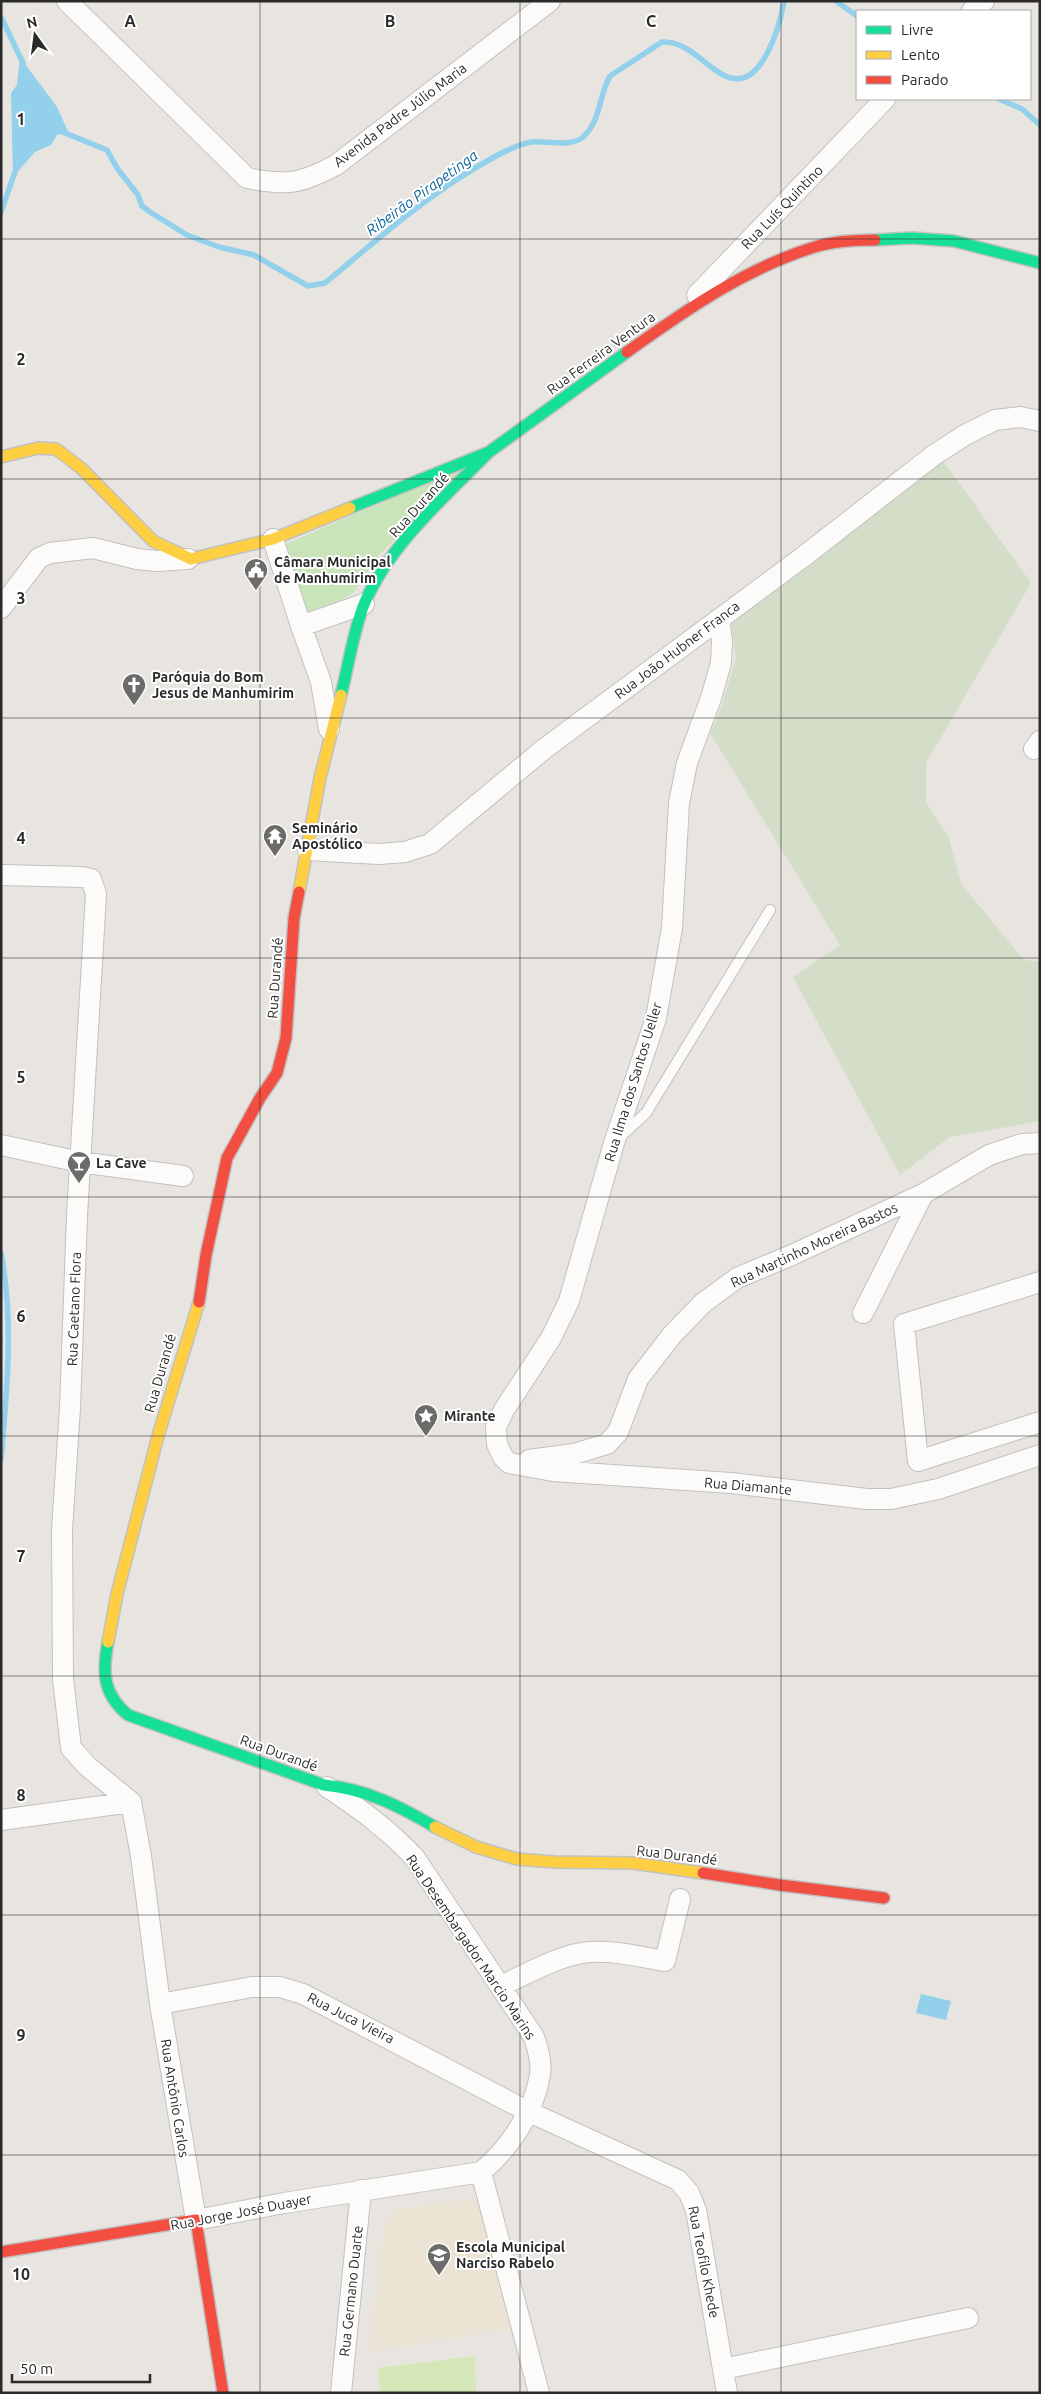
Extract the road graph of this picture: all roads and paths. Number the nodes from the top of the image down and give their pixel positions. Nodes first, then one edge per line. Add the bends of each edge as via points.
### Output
1 (67, 1) edge
2 (550, 1) edge
3 (984, 1) edge
4 (973, 10) edge
5 (882, 102) edge
6 (1040, 263) edge
7 (678, 315) junction
8 (1040, 421) edge
9 (489, 452) junction
10 (1, 457) edge
11 (273, 539) junction
12 (191, 559) junction
13 (364, 604) junction
14 (1, 608) edge
15 (719, 619) junction
16 (301, 626) junction
17 (330, 737) junction
18 (308, 850) junction
19 (1, 875) edge
20 (770, 910) dead end
21 (614, 1143) junction
22 (1040, 1144) edge
23 (1, 1145) edge
24 (80, 1162) junction
25 (183, 1176) dead end
26 (923, 1194) junction
27 (1040, 1282) edge
28 (863, 1313) dead end
29 (1040, 1422) edge
30 (1040, 1455) edge
31 (509, 1463) junction
32 (324, 1785) junction
33 (131, 1802) junction
34 (1, 1820) edge
35 (884, 1898) dead end
36 (680, 1899) dead end
37 (500, 1986) junction
38 (160, 2004) junction
39 (527, 2111) junction
40 (481, 2172) junction
41 (361, 2190) junction
42 (196, 2220) junction
43 (1, 2252) edge
44 (968, 2318) dead end
45 (723, 2369) junction
46 (223, 2393) edge
47 (340, 2393) edge
48 (539, 2393) edge
49 (727, 2393) edge

1 - 2 street, Avenida Padre Júlio Maria via 247,178 273,184 291,184 336,165
3 - 4 street
5 - 7 street, Rua Luís Quintino
6 - 7 street, Rua Ferreira Ventura via 954,241 904,238 843,241 818,246 778,261 720,289
7 - 9 street, Rua Ferreira Ventura
8 - 15 street, Rua João Hubner Franca via 1020,417 995,420 964,435
9 - 11 street, Rua Ferreira Ventura
9 - 13 street, Rua Durandé via 421,522 382,569
10 - 12 street via 38,448 56,449 81,468 154,541
11 - 12 street, Rua Ferreira Ventura
11 - 16 street
12 - 14 street via 137,559 93,548 50,553 34,563
13 - 16 street
13 - 17 street, Rua Durandé
15 - 18 street, Rua João Hubner Franca via 544,749 430,844 404,852 379,854
15 - 21 street, Rua Ilma dos Santos Ueller via 720,663 687,763 679,803 672,928 656,1018
16 - 17 street via 321,682
17 - 18 street, Rua Durandé
18 - 32 street, Rua Durandé via 294,918 286,1038 277,1073 227,1158 200,1298 132,1532 116,1594 105,1658 106,1686 115,1704 128,1715
19 - 24 street, Rua Caetano Flora via 82,877 91,879 94,886
20 - 21 lane via 646,1113
21 - 31 street, Rua Ilma dos Santos Ueller via 569,1301 496,1427 497,1444
22 - 26 street, Rua Martinho Moreira Bastos via 1022,1144 989,1155
23 - 24 street
24 - 25 street
24 - 33 street, Rua Caetano Flora via 62,1530 64,1702 71,1748 87,1766
26 - 28 street
26 - 31 street, Rua Martinho Moreira Bastos via 792,1256 737,1278 703,1303 672,1335 638,1379 618,1432 607,1444 574,1454
27 - 29 street via 904,1324 918,1461
30 - 31 street, Rua Diamante via 938,1489 891,1499 731,1483 553,1471
32 - 35 street, Rua Durandé via 355,1789 404,1810 472,1846 499,1855 548,1862 650,1864
32 - 37 street, Rua Desembargador Marcio Marins via 370,1815 415,1858
33 - 34 street
33 - 38 street, Rua Antônio Carlos via 148,1902
36 - 37 street via 665,1961 613,1952 589,1952 566,1956
37 - 39 street, Rua Desembargador Marcio Marins via 534,2038 539,2055 540,2075
38 - 39 street, Rua Juca Vieira via 252,1987 280,1987 303,1994
38 - 42 street, Rua Antônio Carlos
39 - 40 street, Rua Desembargador Marcio Marins via 504,2151
39 - 45 street, Rua Teofilo Khede via 678,2180 689,2193 696,2210
40 - 41 street, Rua Jorge José Duayer
40 - 48 street
41 - 42 street, Rua Jorge José Duayer
41 - 47 street, Rua Germano Duarte
42 - 43 street, Rua Jorge José Duayer
42 - 46 street, Rua Antônio Carlos
44 - 45 street
45 - 49 street, Rua Teofilo Khede

